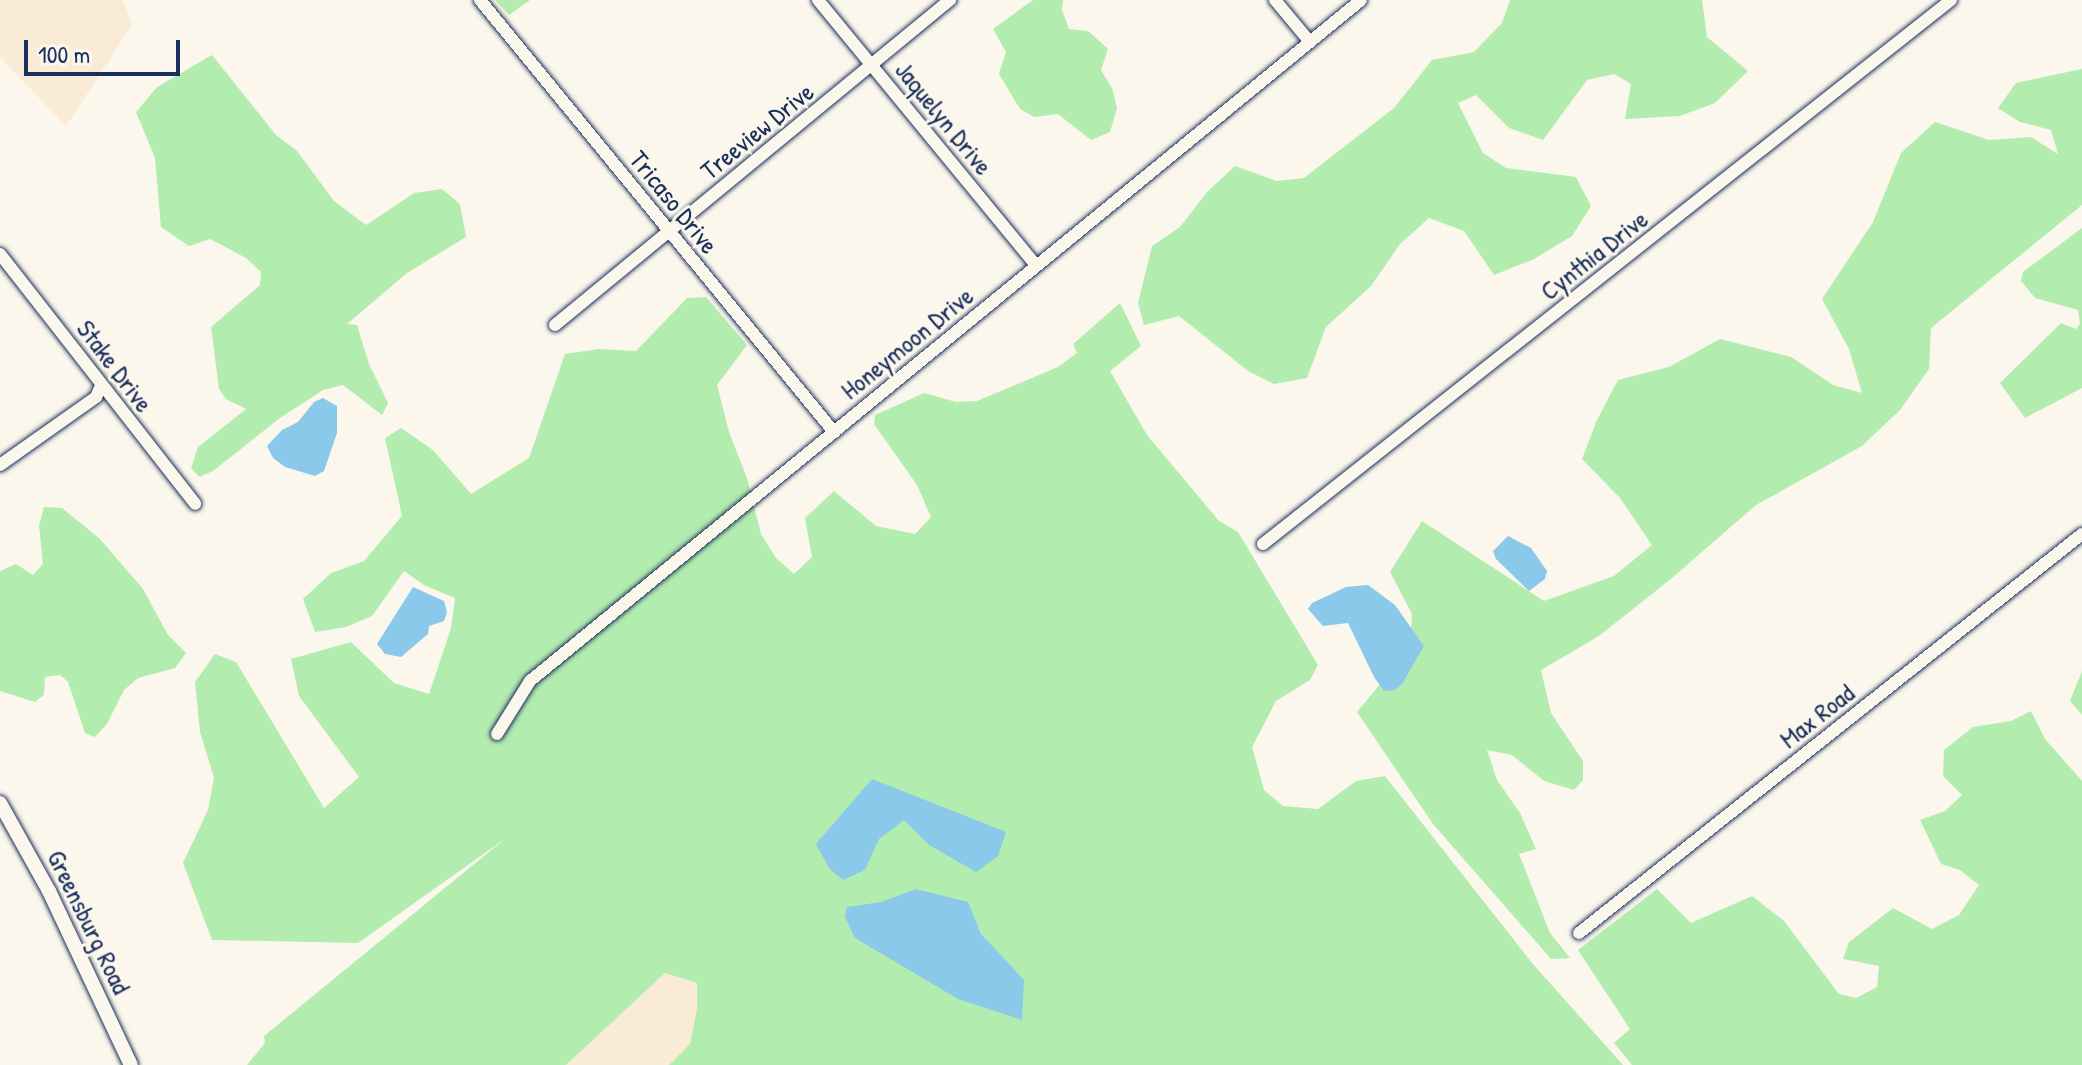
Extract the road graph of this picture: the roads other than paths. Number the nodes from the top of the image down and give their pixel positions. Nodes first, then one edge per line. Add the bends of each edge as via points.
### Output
1 (480, 0) edge
2 (818, 0) edge
3 (950, 0) edge
4 (1275, 0) edge
5 (1361, 0) edge
6 (1951, 0) edge
7 (1310, 42) junction
8 (872, 65) junction
9 (669, 231) junction
10 (0, 254) edge
11 (1036, 265) junction
12 (555, 325) dead end
13 (101, 386) junction
14 (834, 432) junction
15 (0, 465) edge
16 (195, 504) dead end
17 (2082, 534) edge
18 (1263, 544) dead end
19 (497, 734) dead end
20 (0, 803) edge
21 (1579, 933) dead end
22 (131, 1065) edge

1 - 9 street, Tricaso Drive
2 - 8 street, Jaquelyn Drive
3 - 8 street, Treeview Drive
4 - 7 street
5 - 7 street, Honeymoon Drive
6 - 18 street, Cynthia Drive
7 - 11 street, Honeymoon Drive
8 - 9 street, Treeview Drive
8 - 11 street, Jaquelyn Drive
9 - 12 street, Treeview Drive
9 - 14 street, Tricaso Drive
10 - 13 street, Stake Drive
11 - 14 street, Honeymoon Drive
13 - 15 street via 96,397
13 - 16 street, Stake Drive
14 - 19 street, Honeymoon Drive via 530,681
17 - 21 street, Max Road
20 - 22 main road, Greensburg Road via 49,891

